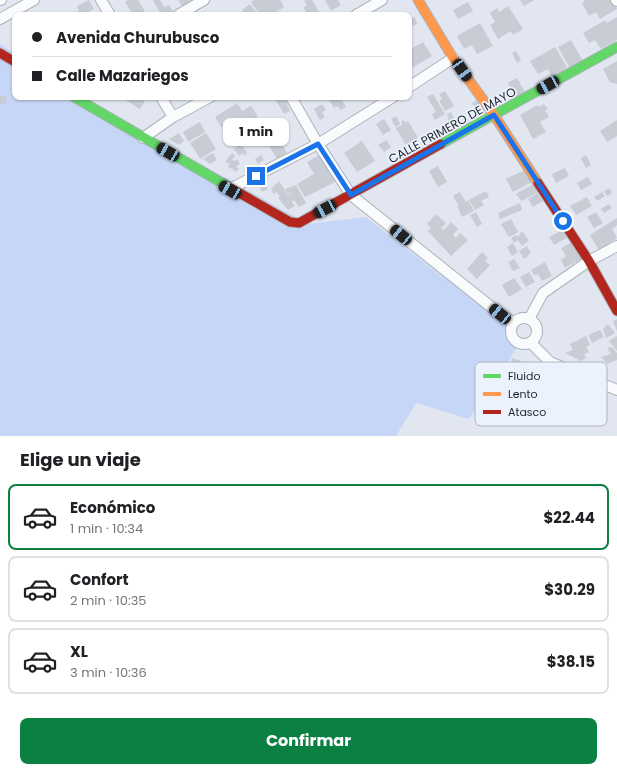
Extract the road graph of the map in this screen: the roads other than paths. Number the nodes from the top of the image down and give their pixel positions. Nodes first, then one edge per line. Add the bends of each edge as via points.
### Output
1 (34, 0) edge
2 (101, 0) edge
3 (204, 0) edge
4 (382, 0) edge
5 (418, 0) edge
6 (12, 12) edge
7 (13, 12) edge
8 (108, 12) edge
9 (183, 12) edge
10 (361, 12) edge
11 (0, 19) edge
12 (617, 47) edge
13 (0, 53) edge
14 (453, 58) junction
15 (12, 60) edge
16 (412, 85) edge
17 (79, 100) edge
18 (163, 100) edge
19 (204, 100) edge
20 (293, 100) edge
21 (388, 100) edge
22 (494, 115) junction
23 (173, 117) junction
24 (143, 138) junction
25 (318, 144) junction
26 (230, 190) junction
27 (351, 195) junction
28 (617, 246) edge
29 (588, 261) junction
30 (617, 311) edge
31 (529, 319) junction
32 (514, 323) junction
33 (531, 343) junction
34 (550, 362) edge
35 (607, 386) edge
36 (617, 390) edge

1 - 7 street
2 - 8 street
3 - 9 street
4 - 10 street
5 - 14 street
6 - 11 street
12 - 22 street, CALLE PRIMERO DE MAYO
13 - 15 street
14 - 16 street
14 - 22 street
17 - 24 street
18 - 23 street
19 - 23 street
20 - 25 street
21 - 25 street
22 - 27 street, CALLE PRIMERO DE MAYO
22 - 29 street
23 - 24 street
24 - 26 street
25 - 26 street
25 - 27 street
26 - 27 street, CALLE PRIMERO DE MAYO via 290,222 299,223
27 - 32 street
28 - 29 street
29 - 30 street
29 - 31 street via 543,293
31 - 32 street via 521,318
31 - 33 street via 538,328 537,337
32 - 33 street via 511,331 514,340 522,344
33 - 34 street
35 - 36 street

